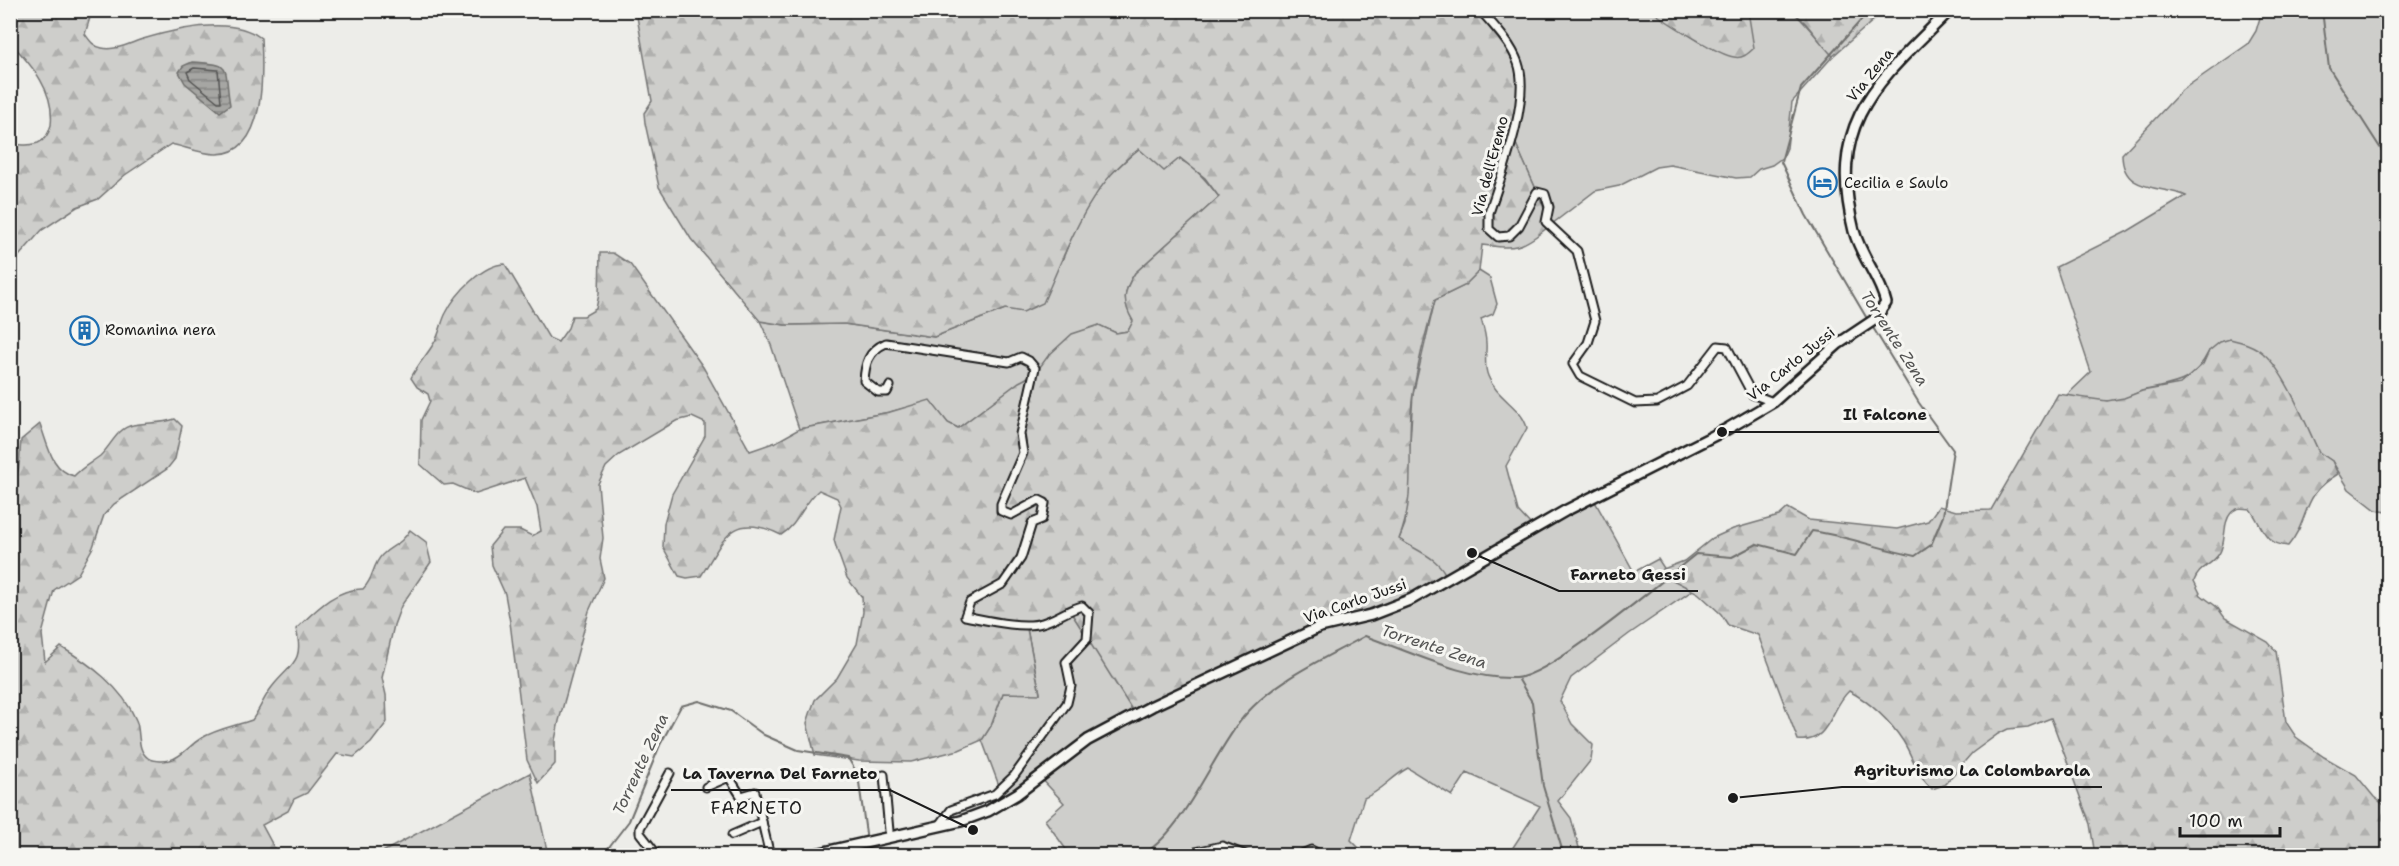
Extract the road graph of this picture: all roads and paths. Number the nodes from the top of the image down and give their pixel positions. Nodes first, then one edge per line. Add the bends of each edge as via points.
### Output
1 (1480, 10) edge
2 (1950, 10) edge
3 (1855, 333) joint
4 (890, 386) dead end
5 (1773, 402) junction
6 (670, 773) dead end
7 (884, 775) dead end
8 (706, 787) dead end
9 (762, 822) junction
10 (940, 825) junction
11 (885, 834) junction
12 (732, 835) dead end
13 (658, 855) edge
14 (770, 855) edge
15 (807, 855) edge
16 (1178, 855) edge
17 (1248, 855) edge
18 (1296, 855) edge
19 (1323, 855) edge

1 - 5 street, Via dell'Eremo via 1500,33 1518,64 1522,95 1489,213 1489,229 1498,237 1509,236 1519,226 1537,192 1545,194 1549,207 1546,222 1577,251 1595,321 1588,343 1573,364 1580,376 1635,403 1657,402 1687,386 1718,346 1727,347 1752,394
2 - 3 street, Via Zena via 1879,84 1855,121 1846,168 1846,192 1855,233 1886,303 1874,320
3 - 5 street, Via Carlo Jussi
4 - 10 street via 887,392 878,392 864,381 865,364 875,348 886,344 1009,362 1020,357 1029,361 1035,368 1020,434 1023,453 1001,511 1011,515 1039,500 1045,503 1042,519 1032,524 1021,558 1003,584 970,602 965,616 1041,624 1082,606 1089,613 1087,639 1066,662 1071,686 1067,703 1002,788 987,798 951,810
5 - 10 street, Via Carlo Jussi via 1565,511 1412,599 1371,615 1320,627 1152,706 1088,740 988,811
6 - 13 street via 640,828
7 - 11 street
8 - 9 street via 729,777 741,796 755,792
9 - 12 street
9 - 14 street
10 - 11 street, Via Carlo Jussi
11 - 15 street, Via Carlo Jussi
16 - 17 street via 1222,846
18 - 19 street via 1311,850

